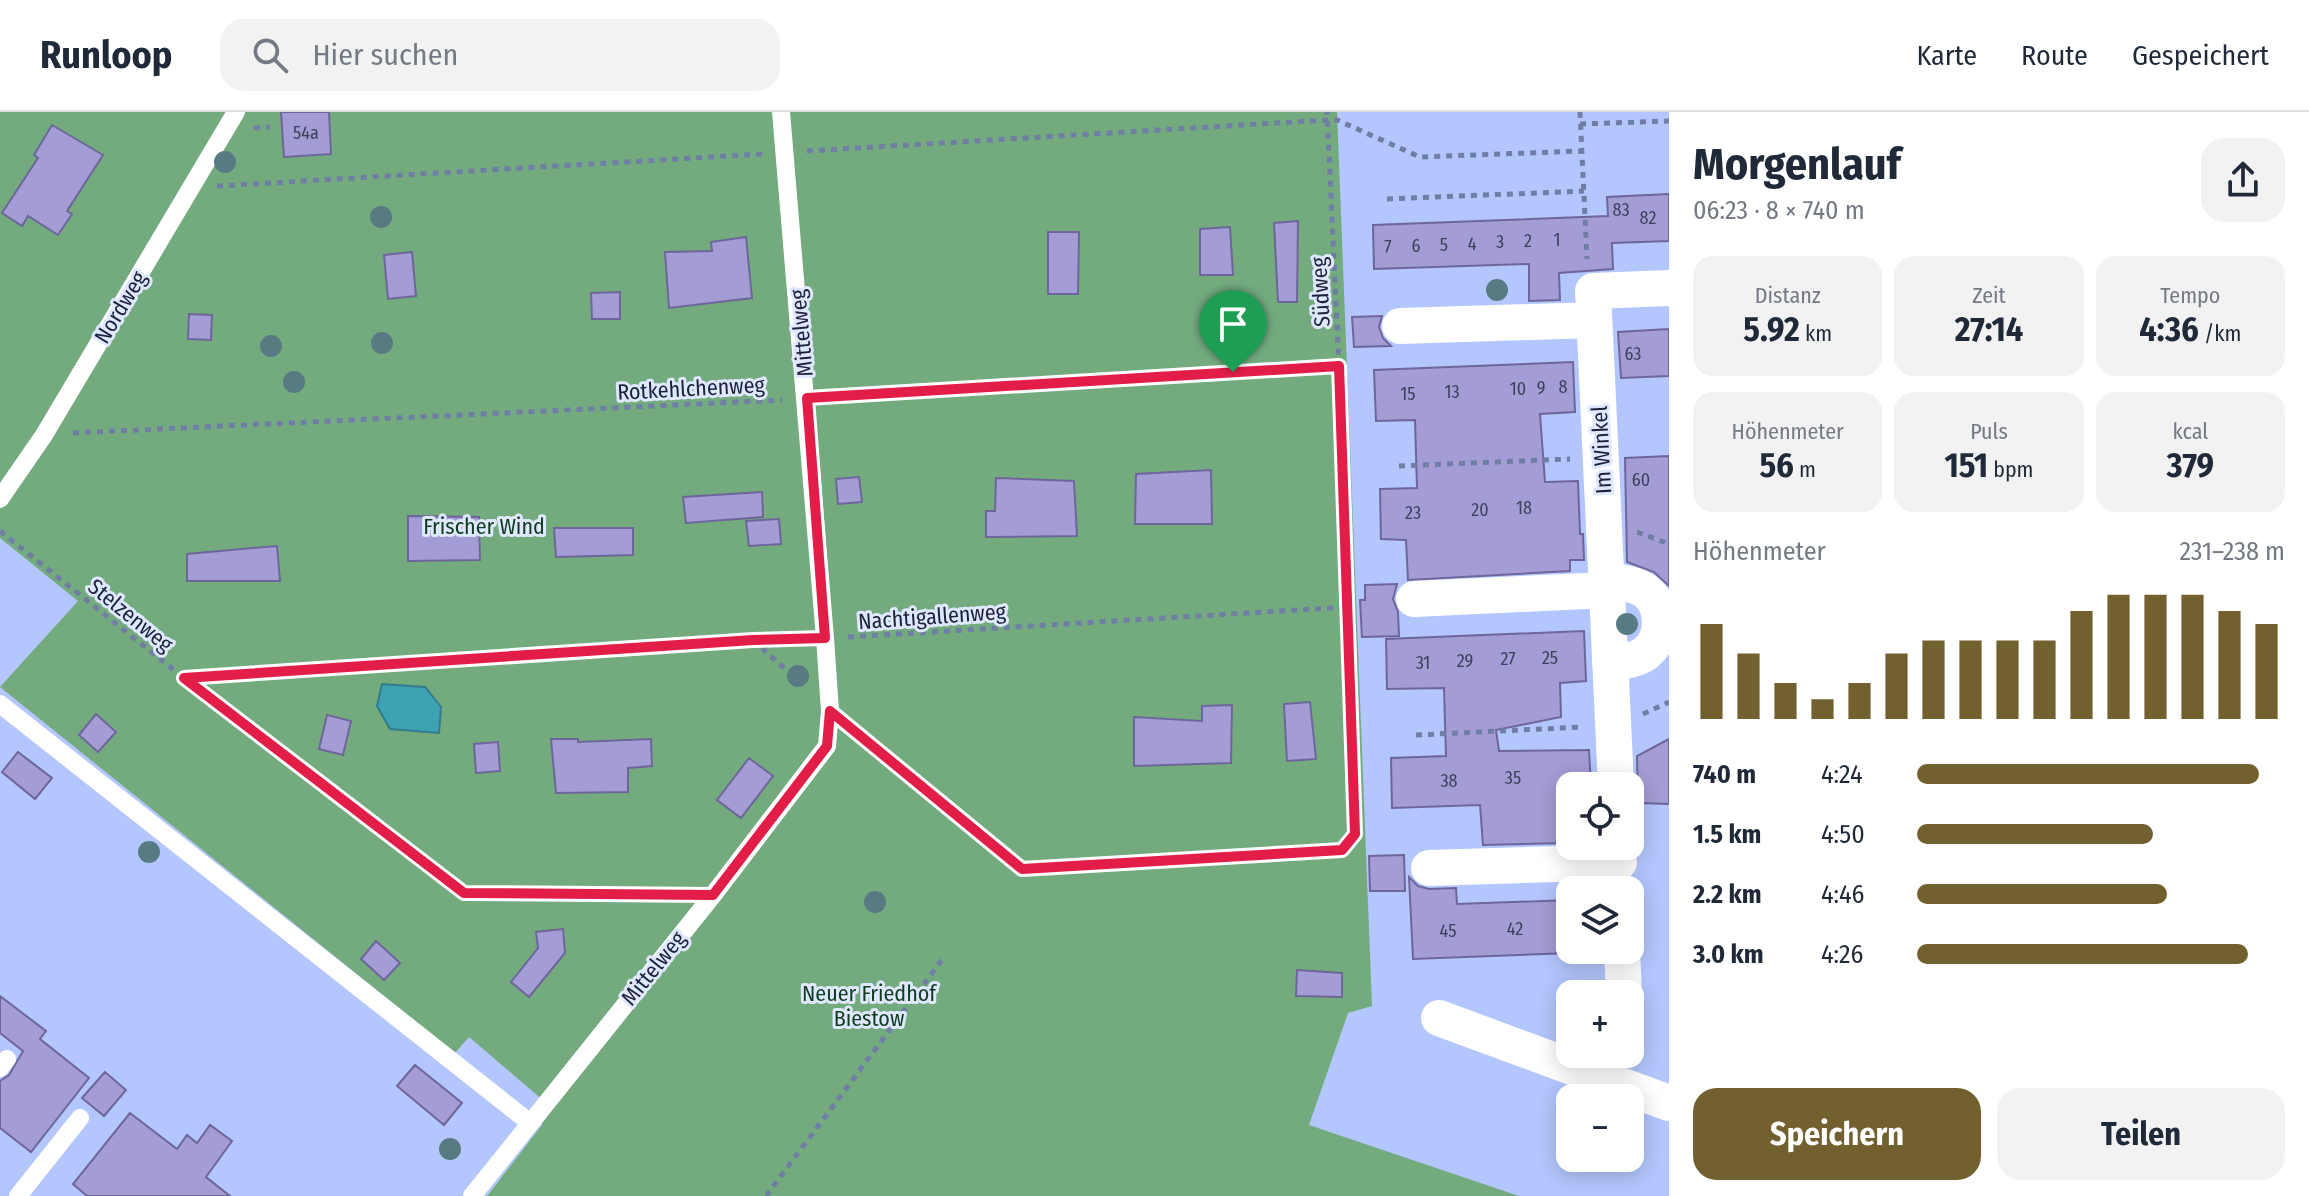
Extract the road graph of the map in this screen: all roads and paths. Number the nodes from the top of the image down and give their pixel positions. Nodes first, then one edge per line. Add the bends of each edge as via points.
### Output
1 (236, 112) edge
2 (781, 112) edge
3 (1327, 112) edge
4 (1580, 112) edge
5 (1327, 120) junction
6 (1669, 121) edge
7 (1580, 124) junction
8 (1582, 151) junction
9 (1584, 191) junction
10 (1387, 199) dead end
11 (1669, 288) edge
12 (1594, 306) junction
13 (1400, 326) dead end
14 (1339, 366) junction
15 (807, 398) junction
16 (44, 435) junction
17 (1601, 457) junction
18 (1399, 466) dead end
19 (0, 499) edge
20 (0, 531) edge
21 (1606, 585) junction
22 (1414, 599) dead end
23 (1347, 607) junction
24 (825, 638) junction
25 (753, 640) junction
26 (1610, 663) junction
27 (184, 678) junction
28 (0, 704) edge
29 (830, 711) junction
30 (1613, 725) junction
31 (1416, 735) dead end
32 (1615, 772) edge
33 (1619, 866) edge
34 (1429, 868) dead end
35 (713, 895) junction
36 (944, 957) dead end
37 (1439, 1018) dead end
38 (1620, 1069) edge
39 (1669, 1103) edge
40 (80, 1118) dead end
41 (529, 1122) junction
42 (18, 1196) edge
43 (472, 1196) edge
44 (766, 1196) edge

1 - 16 lane, Nordweg
2 - 15 lane, Mittelweg
3 - 5 path, Südweg
4 - 7 path
5 - 8 path via 1420,157
5 - 14 path, Südweg
6 - 7 path
7 - 8 path
8 - 9 path
9 - 10 path
9 - 12 path via 1587,275
11 - 12 street
12 - 13 street
12 - 17 street, Im Winkel
14 - 15 path, Rotkehlchenweg
14 - 23 path, Südweg
15 - 16 path, Rotkehlchenweg
15 - 24 lane, Mittelweg
16 - 19 lane, Nordweg
17 - 18 path
17 - 21 street, Im Winkel
20 - 27 path, Stelzenweg
21 - 22 street
21 - 26 street, Im Winkel
21 - 26 street via 1630,584 1646,591 1658,607 1660,622 1657,639 1646,654
23 - 24 path, Nachtigallenweg
23 - 29 path, Südweg via 1355,834 1342,850 1022,869
24 - 25 path, Nachtigallenweg
24 - 29 lane, Mittelweg
25 - 27 path, Nachtigallenweg
25 - 29 path
26 - 30 street, Im Winkel
27 - 35 path, Stelzenweg via 464,893
28 - 41 lane
29 - 35 lane, Mittelweg via 827,746
30 - 31 path
30 - 32 street, Im Winkel
33 - 34 street
35 - 41 lane, Mittelweg
36 - 44 path
37 - 38 street
38 - 39 street
40 - 42 lane
41 - 43 lane, Mittelweg

